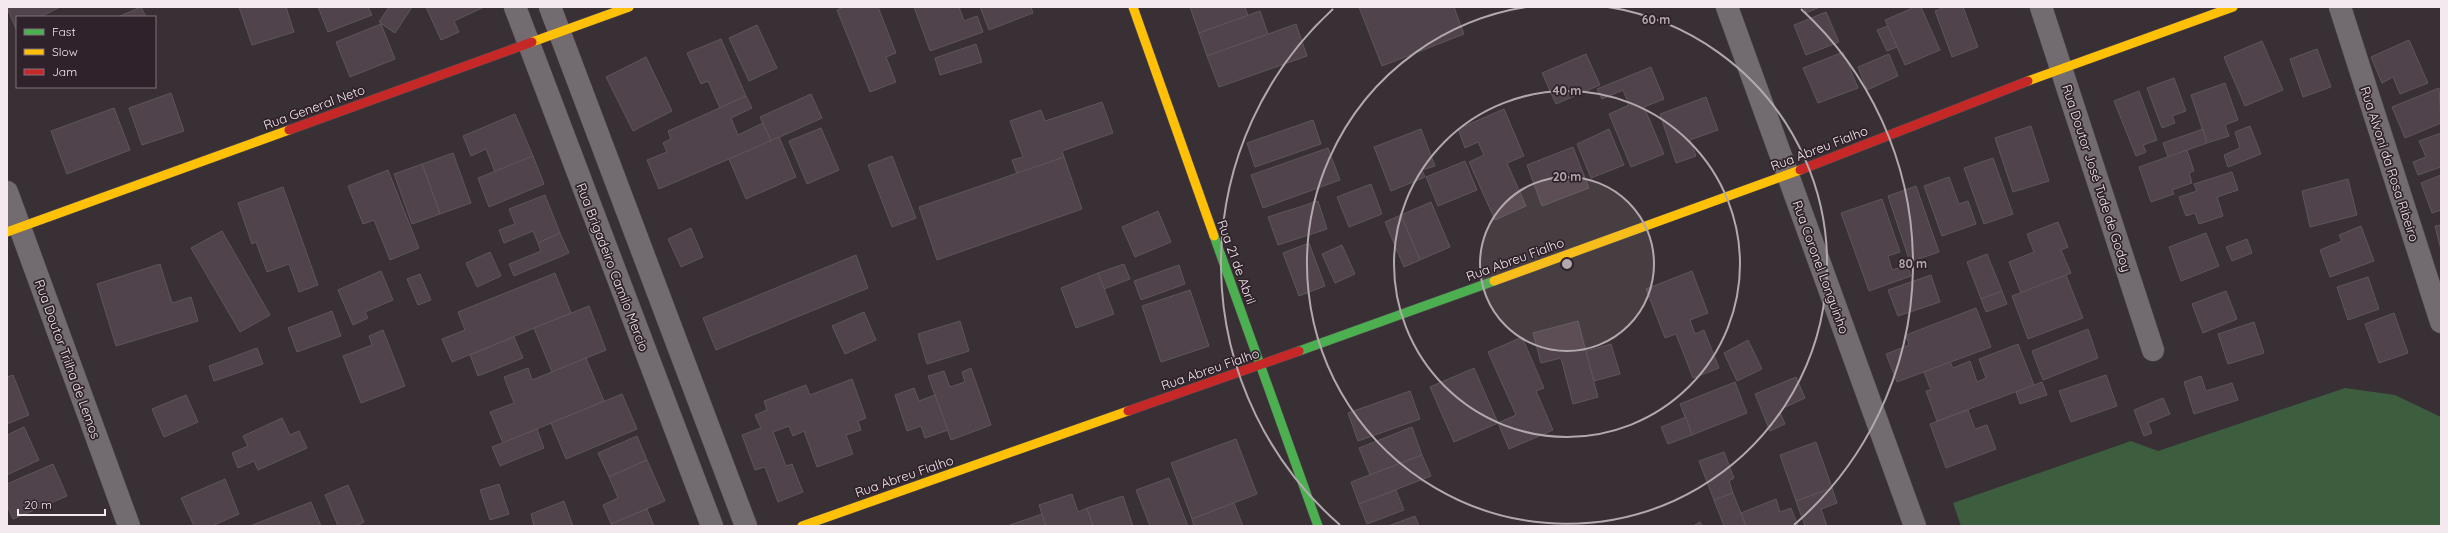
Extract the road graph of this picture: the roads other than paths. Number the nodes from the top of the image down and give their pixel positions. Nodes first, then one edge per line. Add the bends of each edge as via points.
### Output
1 (516, 7) edge
2 (550, 7) edge
3 (629, 7) edge
4 (1133, 7) edge
5 (1727, 7) edge
6 (2040, 7) edge
7 (2233, 7) edge
8 (2340, 7) edge
9 (559, 32) junction
10 (528, 44) junction
11 (2062, 68) junction
12 (1787, 174) junction
13 (7, 192) edge
14 (14, 229) edge
15 (656, 286) junction
16 (625, 296) junction
17 (2441, 322) edge
18 (2153, 350) dead end
19 (1260, 366) junction
20 (129, 526) edge
21 (712, 526) edge
22 (746, 526) edge
23 (802, 526) edge
24 (1318, 526) edge
25 (1915, 526) edge

1 - 10 street, Rua Brigadeiro Camilo Mercio
2 - 9 street
3 - 9 street, Rua General Neto
4 - 19 street, Rua 21 de Abril
5 - 12 street, Rua Coronel Longuinho
6 - 11 street, Rua Doutor José Tude de Godoy
7 - 11 street, Rua Abreu Fialho
8 - 17 street, Rua Alvoni da Rosa Ribeiro
9 - 10 street, Rua General Neto
9 - 15 street
10 - 14 street, Rua General Neto
10 - 16 street, Rua Brigadeiro Camilo Mercio
11 - 12 street, Rua Abreu Fialho
11 - 18 street, Rua Doutor José Tude de Godoy
12 - 19 street, Rua Abreu Fialho
12 - 25 street, Rua Coronel Longuinho
13 - 14 street, Rua Doutor Trilha de Lemos
14 - 20 street, Rua Doutor Trilha de Lemos
15 - 16 street
15 - 22 street
16 - 21 street, Rua Brigadeiro Camilo Mercio
19 - 23 street, Rua Abreu Fialho
19 - 24 street, Rua 21 de Abril

